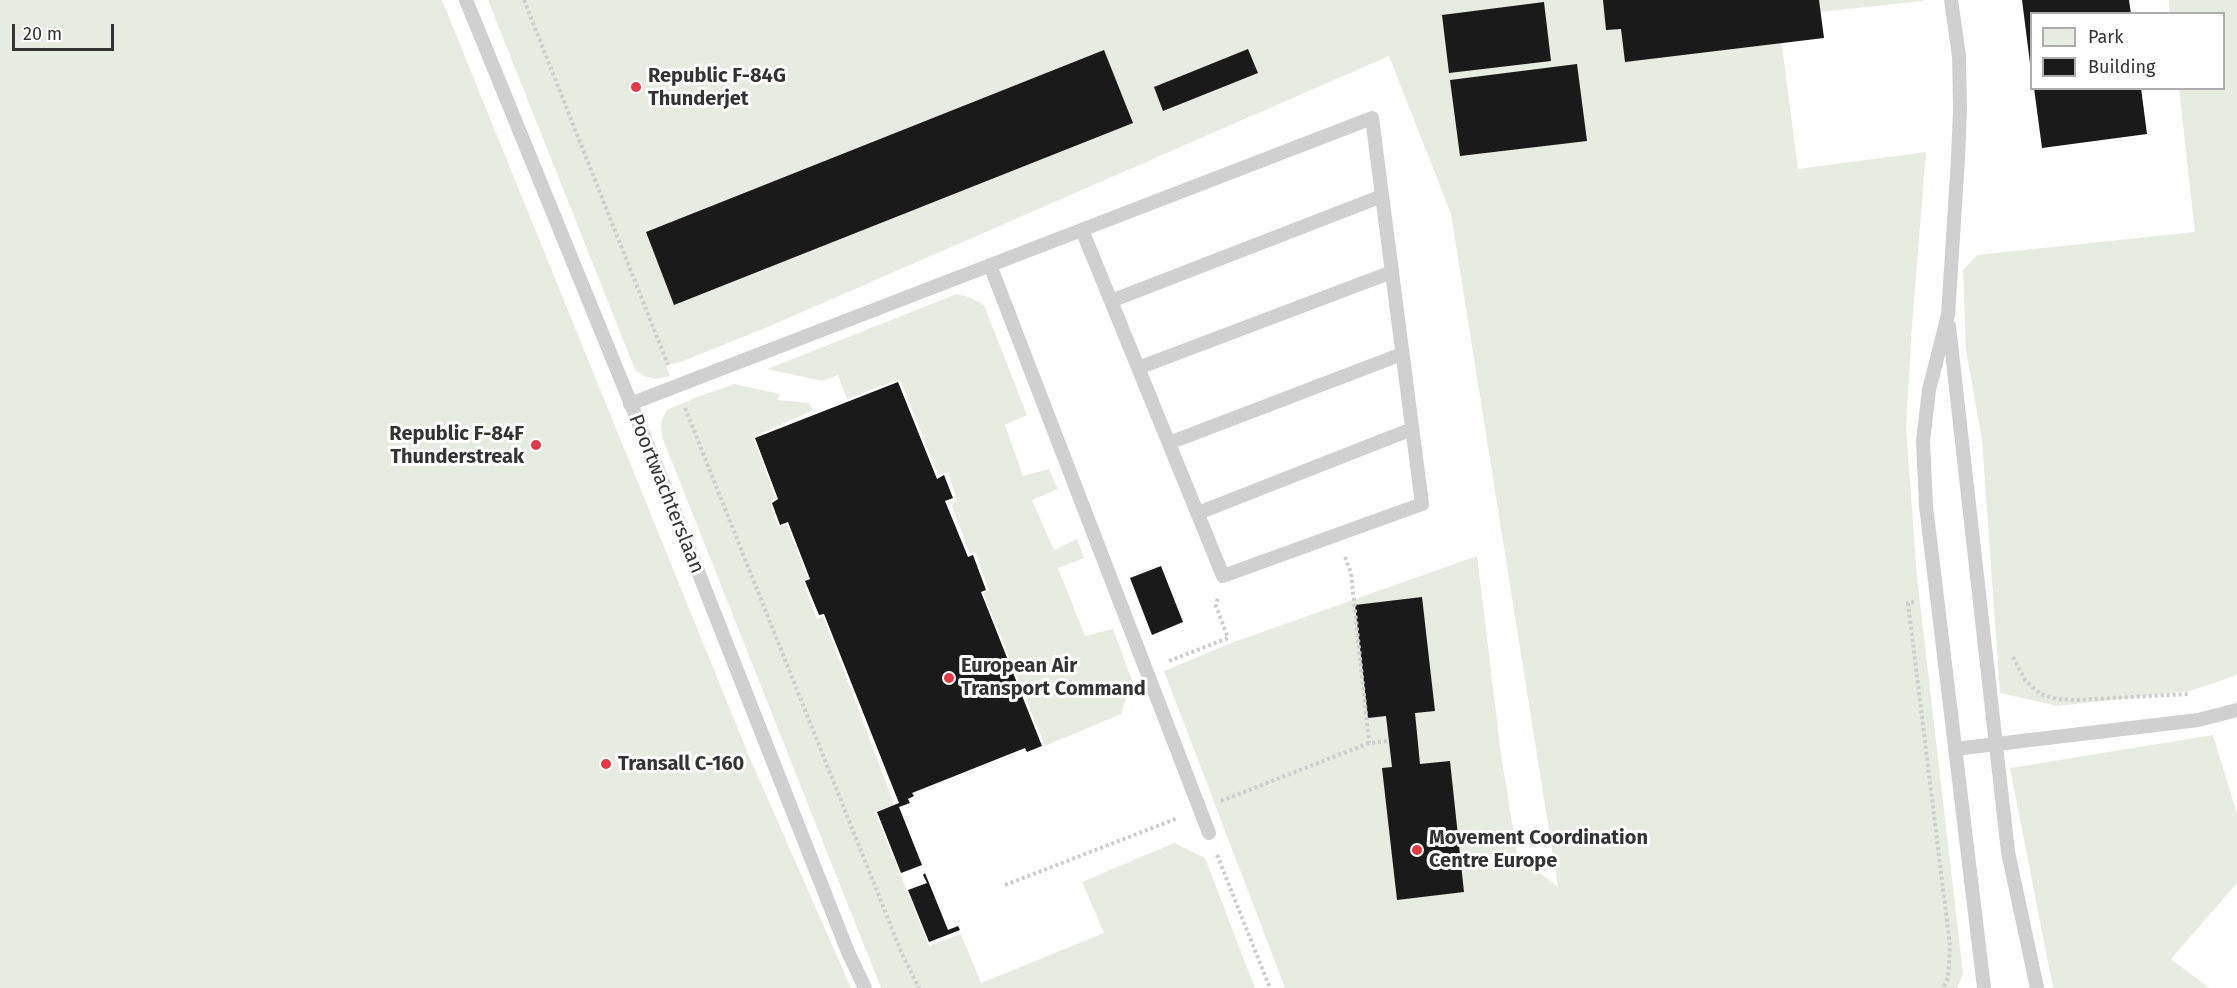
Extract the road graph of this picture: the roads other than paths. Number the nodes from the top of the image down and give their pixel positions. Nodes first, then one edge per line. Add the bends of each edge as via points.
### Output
1 (466, 0) edge
2 (1951, 0) edge
3 (1382, 196) junction
4 (1082, 230) junction
5 (990, 265) junction
6 (1392, 272) junction
7 (1111, 301) junction
8 (1948, 315) junction
9 (1402, 354) junction
10 (1138, 368) junction
11 (630, 404) junction
12 (1412, 429) junction
13 (1169, 443) junction
14 (1198, 513) junction
15 (2237, 710) edge
16 (1995, 744) junction
17 (1955, 749) junction
18 (1209, 833) road end
19 (865, 988) edge
20 (1984, 988) edge
21 (2037, 988) edge

1 - 11 lane, Poortwachterslaan
2 - 8 lane via 1959,56 1960,109
3 - 4 lane via 1372,118
3 - 6 lane
3 - 7 lane
4 - 5 lane
4 - 7 lane
5 - 11 lane
5 - 18 lane
6 - 9 lane
6 - 10 lane
7 - 10 lane
8 - 16 lane
8 - 17 lane via 1929,390 1923,441 1926,506
9 - 12 lane
9 - 13 lane
10 - 13 lane
11 - 19 lane, Poortwachterslaan
12 - 14 lane
12 - 14 lane via 1422,504 1223,576
13 - 14 lane
15 - 16 lane via 2198,720
16 - 17 lane
16 - 21 lane via 2008,852
17 - 20 lane

